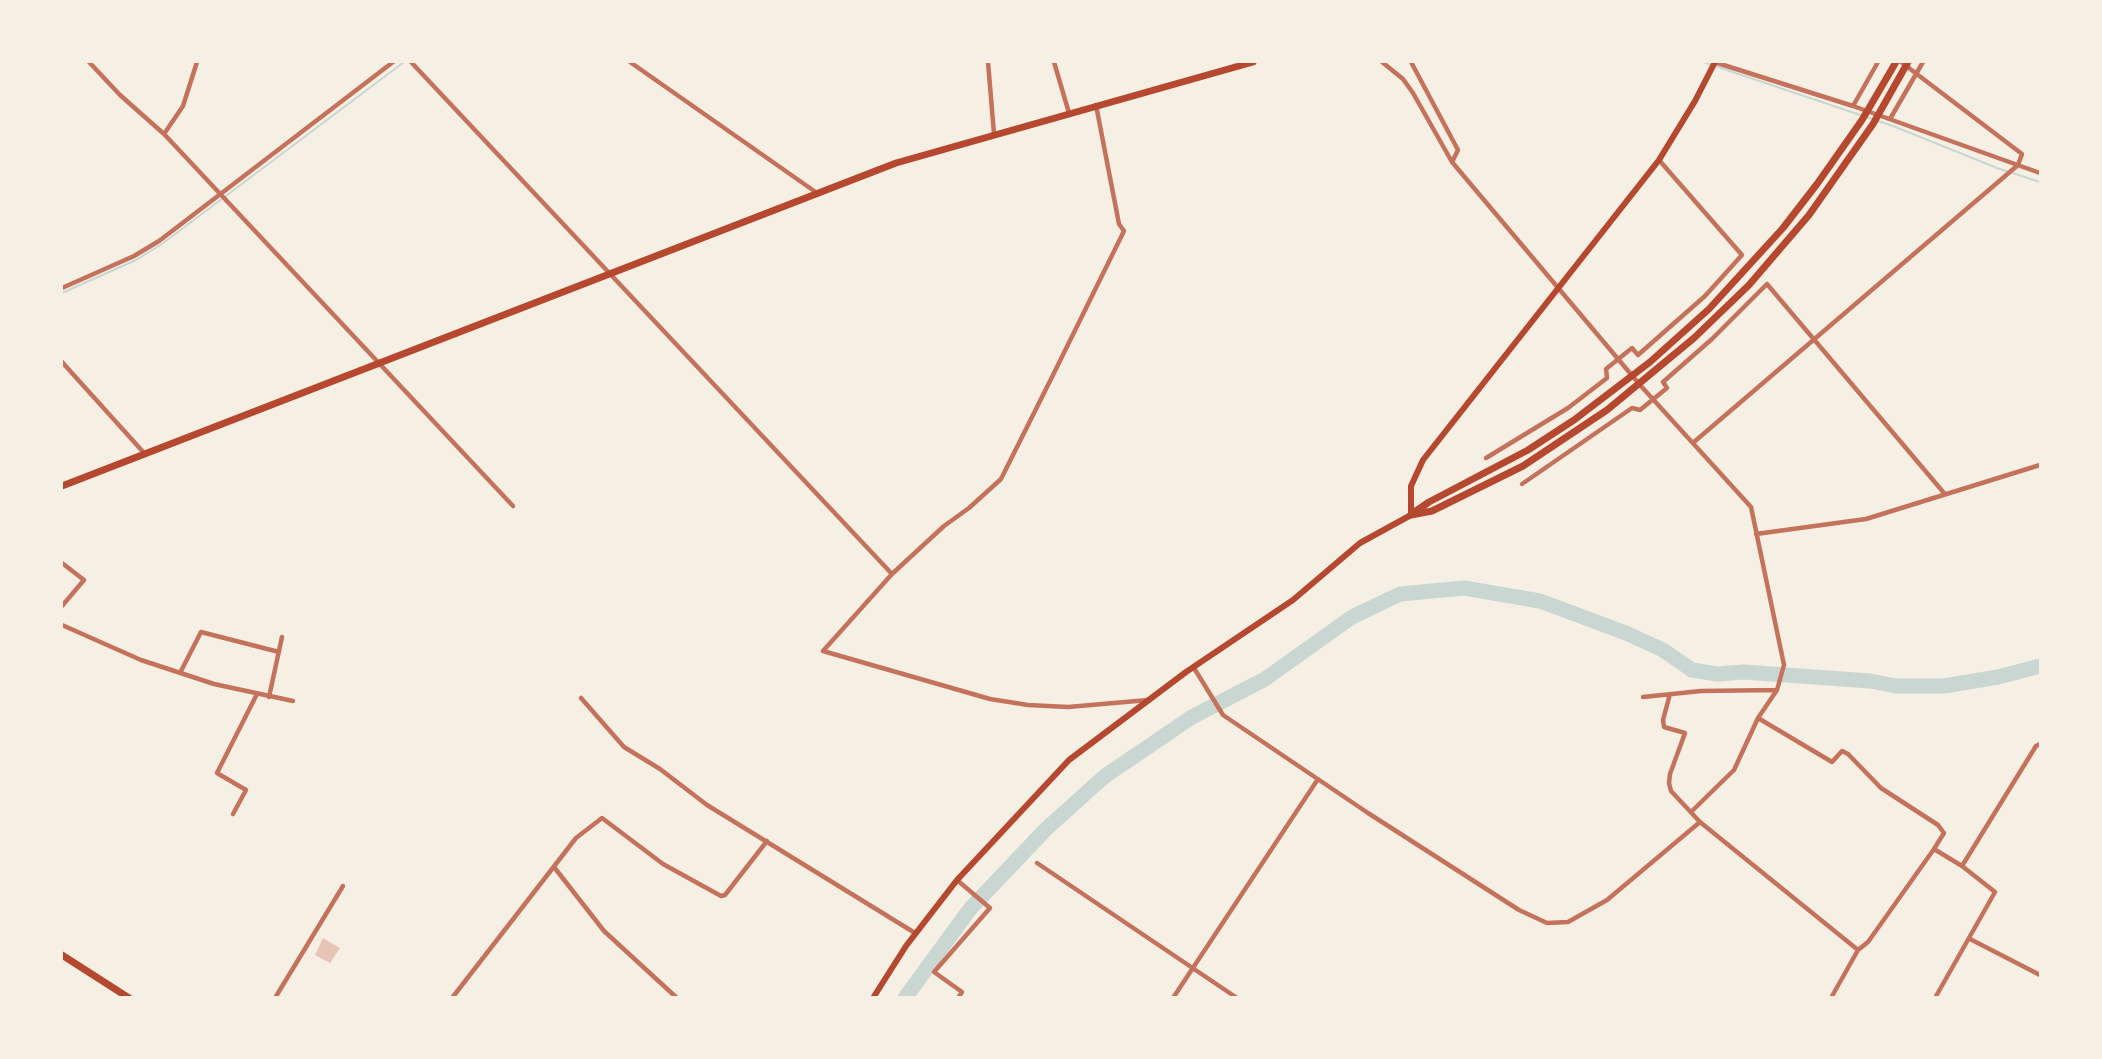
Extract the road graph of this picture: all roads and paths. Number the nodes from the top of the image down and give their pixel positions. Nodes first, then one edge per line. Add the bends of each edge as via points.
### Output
1 (89, 62) edge
2 (197, 62) edge
3 (393, 62) edge
4 (411, 62) edge
5 (630, 62) edge
6 (988, 62) edge
7 (1054, 62) edge
8 (1253, 62) edge
9 (1382, 62) edge
10 (1411, 62) edge
11 (1714, 62) edge
12 (1878, 62) edge
13 (1896, 62) edge
14 (1901, 62) edge
15 (1908, 62) edge
16 (1923, 62) edge
17 (1917, 74) junction
18 (1096, 105) junction
19 (1853, 106) junction
20 (1069, 112) junction
21 (1890, 119) junction
22 (164, 134) junction
23 (994, 134) junction
24 (1659, 160) junction
25 (1452, 162) junction
26 (2018, 165) junction
27 (2040, 173) edge
28 (817, 193) junction
29 (222, 197) junction
30 (610, 272) junction
31 (62, 288) edge
32 (1558, 288) junction
33 (1813, 339) junction
34 (1618, 359) junction
35 (62, 362) edge
36 (377, 364) junction
37 (1633, 375) junction
38 (1640, 385) junction
39 (1653, 399) junction
40 (1694, 442) junction
41 (145, 454) junction
42 (1486, 458) dead end
43 (2040, 465) edge
44 (1522, 484) dead end
45 (62, 486) edge
46 (1944, 493) junction
47 (513, 506) dead end
48 (1411, 515) junction
49 (1756, 534) junction
50 (62, 563) edge
51 (892, 574) junction
52 (62, 606) edge
53 (62, 625) edge
54 (282, 637) dead end
55 (279, 652) junction
56 (1194, 668) junction
57 (180, 673) junction
58 (1778, 690) junction
59 (257, 694) junction
60 (1670, 694) junction
61 (269, 697) junction
62 (1643, 697) dead end
63 (581, 698) dead end
64 (1148, 700) junction
65 (293, 701) dead end
66 (1758, 718) junction
67 (2040, 744) edge
68 (1318, 779) junction
69 (1692, 811) junction
70 (233, 814) dead end
71 (1700, 822) junction
72 (767, 841) junction
73 (1934, 849) junction
74 (1037, 863) dead end
75 (1962, 866) junction
76 (554, 867) junction
77 (957, 880) junction
78 (343, 886) dead end
79 (915, 933) junction
80 (1970, 939) junction
81 (1858, 950) junction
82 (62, 955) edge
83 (1192, 969) junction
84 (2040, 975) edge
85 (129, 998) edge
86 (275, 998) edge
87 (452, 998) edge
88 (677, 998) edge
89 (873, 998) edge
90 (958, 998) edge
91 (1173, 998) edge
92 (1237, 998) edge
93 (1830, 998) edge
94 (1935, 998) edge

1 - 22 street
2 - 22 street via 183,106
3 - 29 street
4 - 30 street
5 - 28 street
6 - 23 street
7 - 20 street
8 - 18 main road
9 - 25 street via 1413,93
10 - 25 street via 1458,150
11 - 19 street
11 - 24 main road
12 - 19 street
13 - 37 main road via 1862,120 1797,210 1709,309
14 - 17 street
15 - 38 main road via 1873,124 1809,215 1749,285
16 - 17 street
17 - 21 street
17 - 26 street via 2022,154
18 - 20 main road
18 - 51 street via 1119,224 1124,231 1001,479
19 - 21 street
20 - 23 main road
21 - 26 street
22 - 29 street
23 - 28 main road via 896,163
24 - 32 main road
24 - 34 street via 1742,255 1705,296 1638,355 1632,348
25 - 32 street
26 - 27 street
26 - 33 street
28 - 30 main road
29 - 31 street via 134,256
29 - 36 street
30 - 36 main road
30 - 51 street
32 - 34 street
32 - 48 main road via 1423,460 1411,486
33 - 39 street via 1767,284 1664,382 1666,388
33 - 40 street
33 - 46 street
34 - 37 street
34 - 42 street via 1606,369 1607,378 1568,408
35 - 41 street
36 - 41 main road
36 - 47 street
37 - 38 street
37 - 48 main road via 1528,450
38 - 39 street
38 - 48 main road via 1523,466 1432,512
39 - 40 street
39 - 44 street via 1640,410 1632,408
40 - 49 street via 1751,507
41 - 45 main road
43 - 46 street
46 - 49 street via 1866,519
48 - 56 main road via 1360,543 1293,600
49 - 58 street via 1784,665
50 - 52 street via 84,580
51 - 64 street via 823,651 990,699 1028,705 1068,707
53 - 57 street
54 - 55 street
55 - 57 street via 201,632
55 - 61 street
56 - 64 main road
56 - 68 street via 1223,715
57 - 59 street
58 - 60 street
58 - 66 street
59 - 61 street
59 - 70 street via 217,773 246,790
60 - 62 street
60 - 69 street via 1664,727 1685,733 1669,783 1671,791
61 - 65 street
63 - 72 street via 624,747
64 - 77 main road via 1069,760
66 - 69 street via 1734,770
66 - 73 street via 1832,762 1842,751 1848,754 1881,788 1938,825 1944,833
67 - 75 street
68 - 71 street via 1519,910 1558,925 1607,900
68 - 83 street
69 - 71 street
71 - 81 street
72 - 76 street via 721,896 663,864 602,818 576,838
72 - 79 street
73 - 75 street
73 - 81 street via 1868,942
74 - 83 street
75 - 80 street via 1995,892
76 - 87 street
76 - 88 street via 604,931
77 - 79 main road
77 - 90 street via 990,908 934,972 962,992
78 - 86 street
79 - 89 main road
80 - 84 street
80 - 94 street
81 - 93 street
82 - 85 main road
83 - 91 street
83 - 92 street

